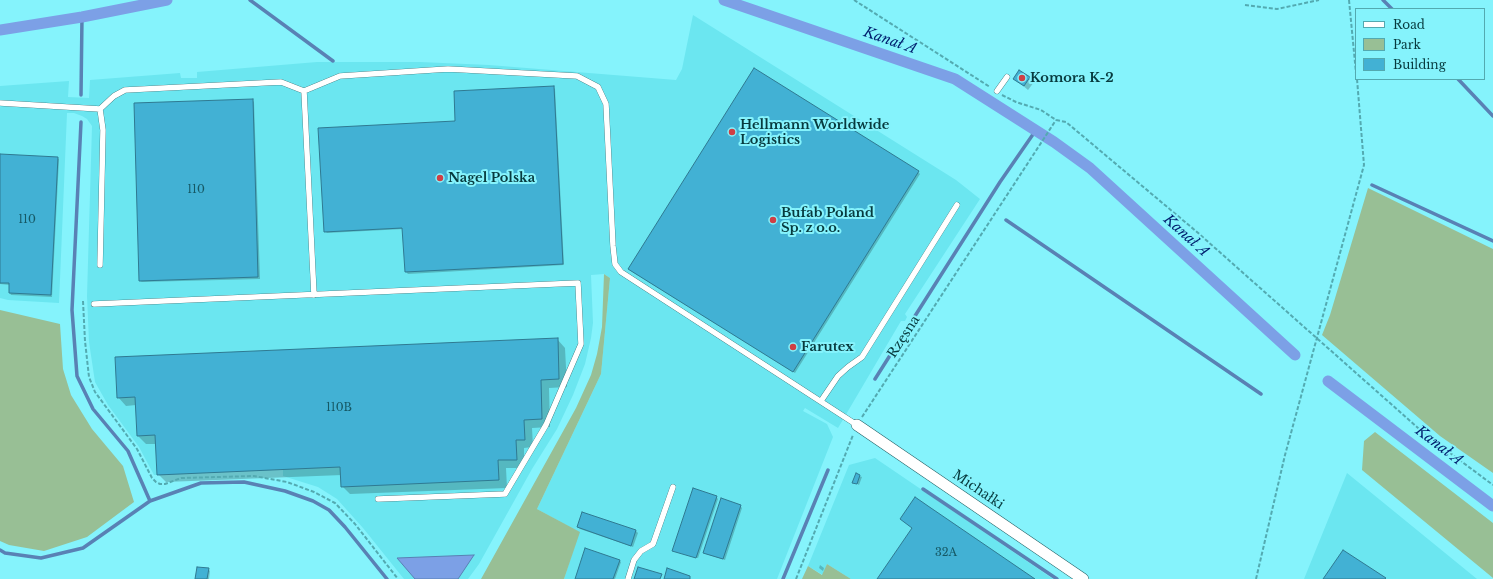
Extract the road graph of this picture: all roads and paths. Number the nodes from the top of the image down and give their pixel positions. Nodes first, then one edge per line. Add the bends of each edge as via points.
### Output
1 (854, 0) edge
2 (1319, 0) edge
3 (1349, 0) edge
4 (1245, 5) dead end
5 (1355, 63) edge
6 (1007, 77) dead end
7 (1356, 80) edge
8 (304, 91) junction
9 (997, 91) junction
10 (0, 103) edge
11 (100, 109) junction
12 (1056, 120) junction
13 (957, 205) dead end
14 (100, 265) dead end
15 (314, 295) junction
16 (83, 302) dead end
17 (94, 304) dead end
18 (1316, 337) junction
19 (821, 401) junction
20 (857, 425) junction
21 (1493, 486) edge
22 (673, 487) dead end
23 (378, 499) dead end
24 (398, 579) edge
25 (628, 579) edge
26 (796, 579) edge
27 (1083, 579) edge
28 (1256, 579) edge

1 - 9 path
2 - 4 path via 1277,9
3 - 5 path
6 - 9 lane
7 - 18 path via 1364,164
8 - 11 lane via 281,82 125,90
8 - 15 lane
8 - 19 lane via 340,76 448,69 577,76 598,87 606,104 615,264 621,272
9 - 12 path via 1016,102 1041,110
10 - 11 lane
11 - 14 lane via 103,130
12 - 18 path via 1066,122 1096,147
12 - 20 path, Rzęsna
13 - 19 lane via 862,357 838,376
15 - 17 lane
15 - 23 lane via 578,284 580,344 546,425 505,494
16 - 24 path via 84,341 89,377 95,392 137,449 156,482 166,484 181,478 254,476 287,482 314,492 334,503 355,524
18 - 21 path via 1426,435
18 - 28 path
19 - 20 lane
20 - 26 path, Rzęsna
20 - 27 street, Michałki
22 - 25 lane via 653,544 641,551 634,560

